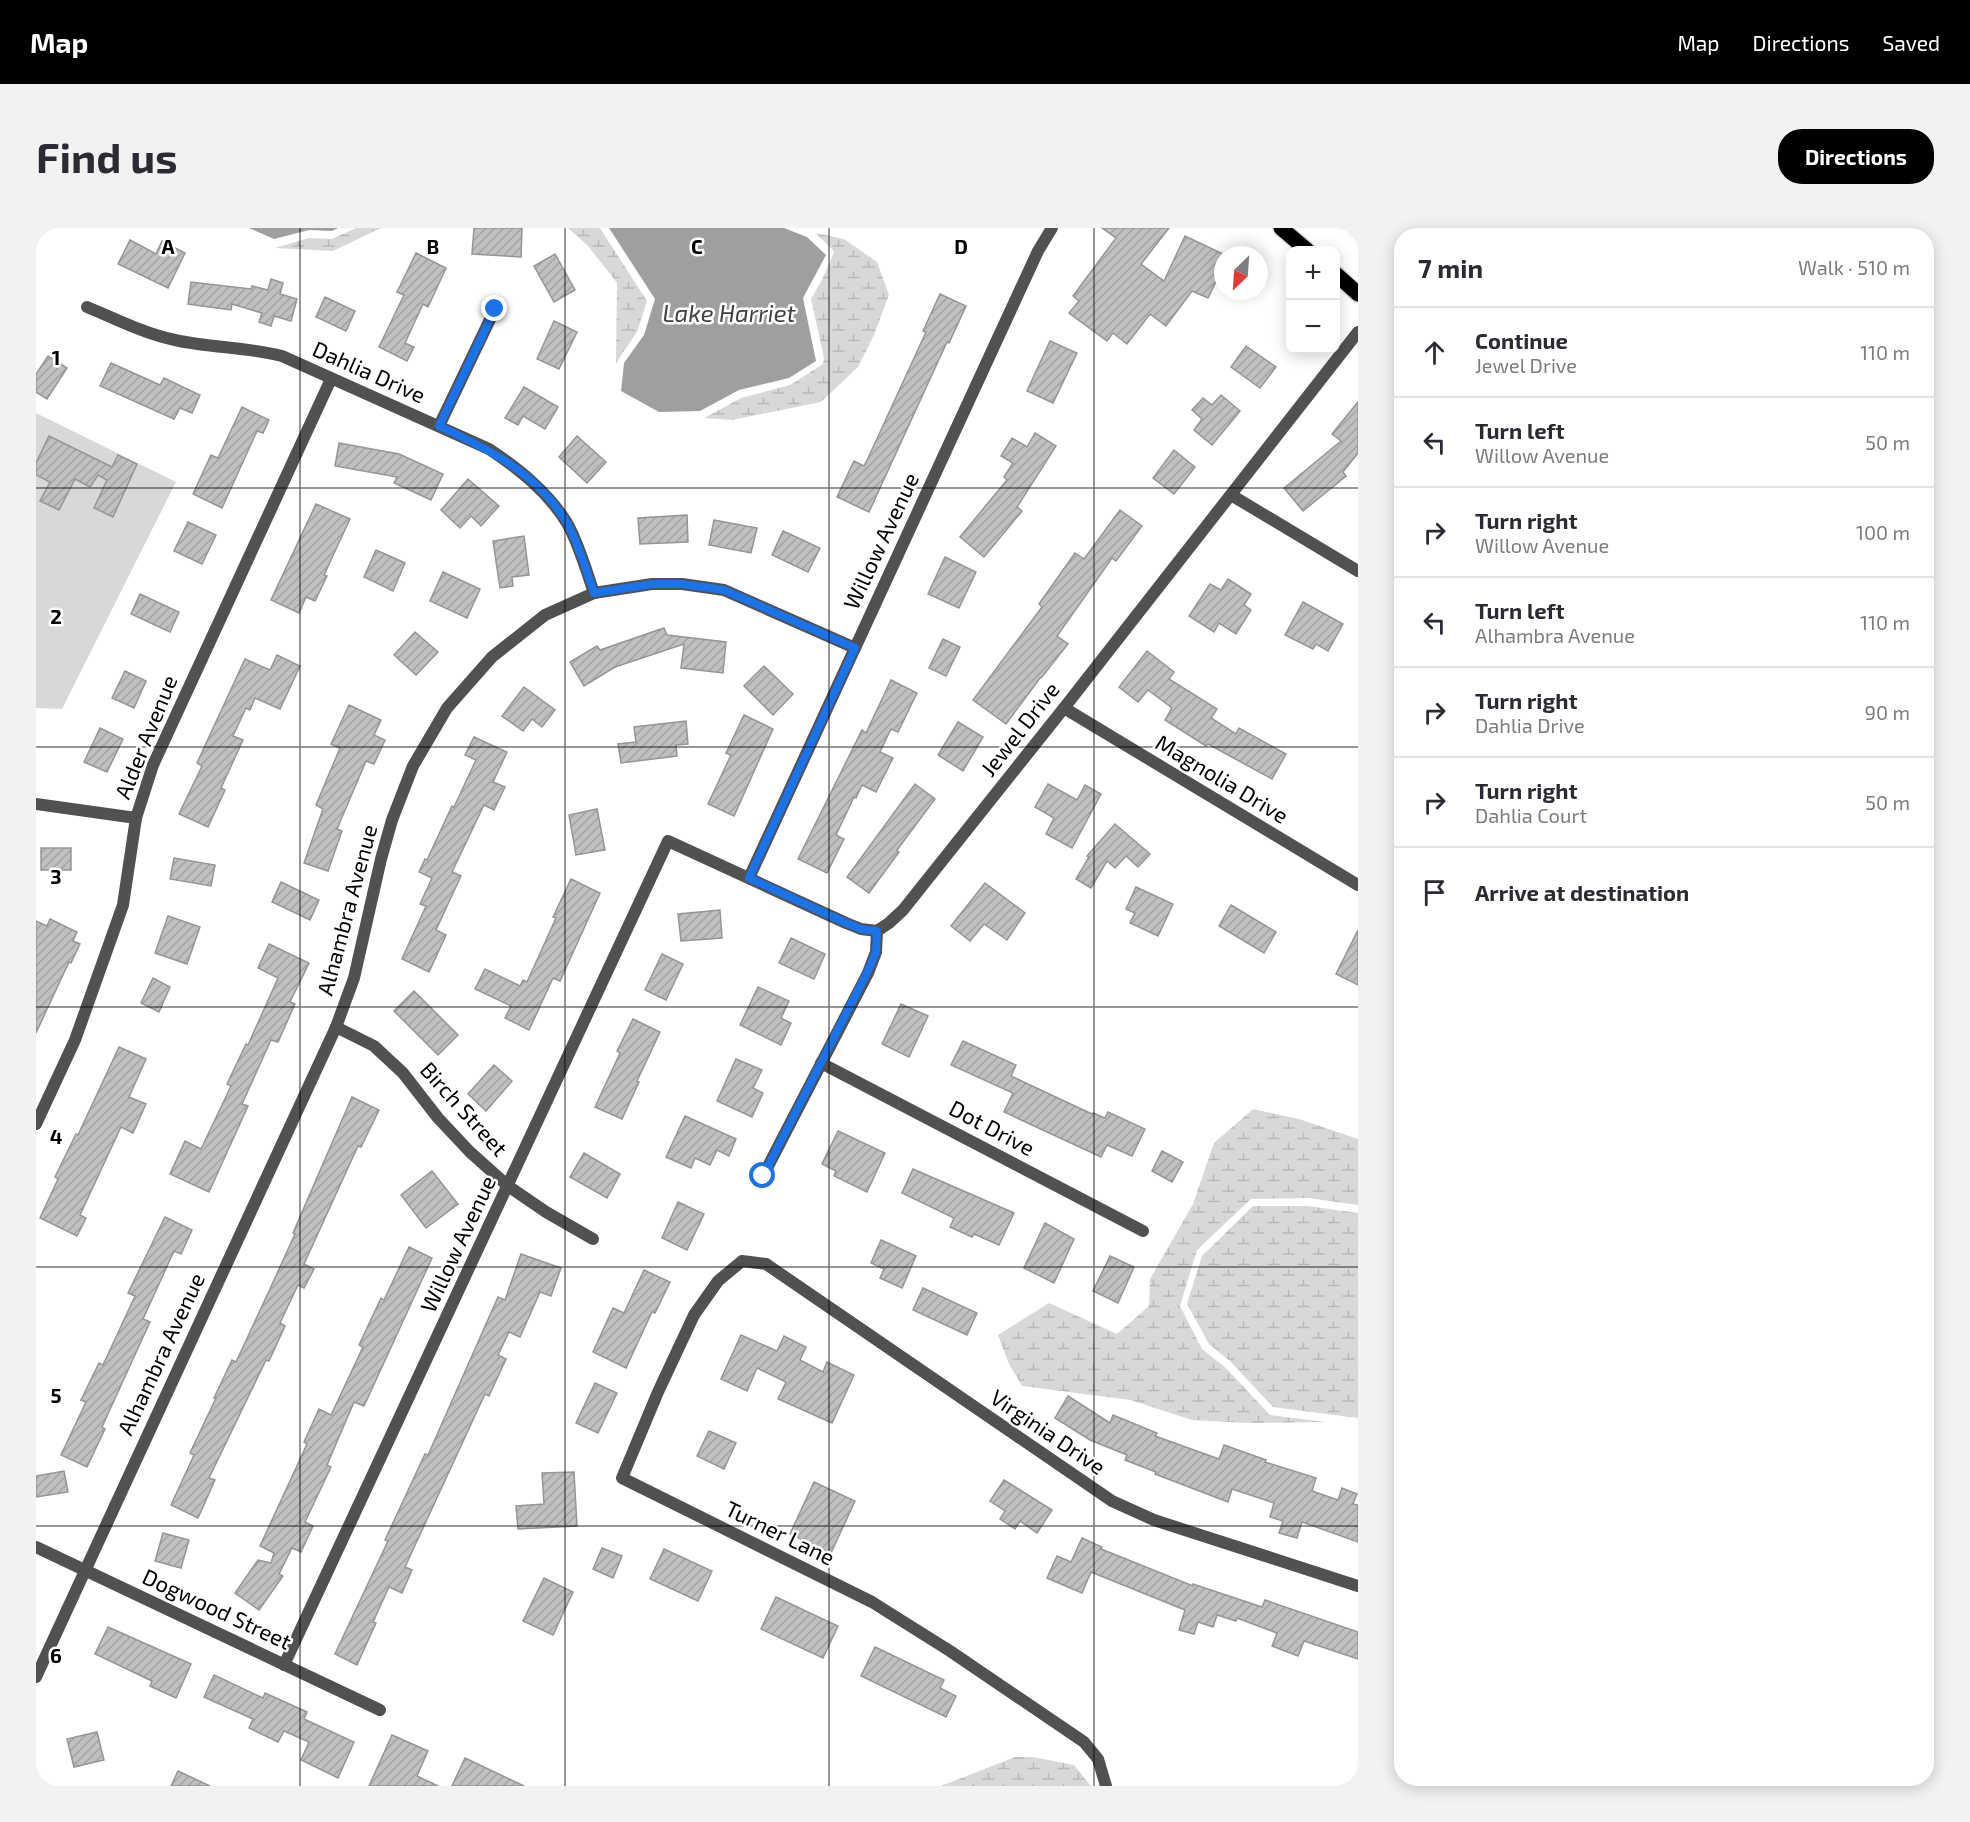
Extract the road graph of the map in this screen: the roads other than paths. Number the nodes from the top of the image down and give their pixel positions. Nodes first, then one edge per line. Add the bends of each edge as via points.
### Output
1 (1052, 228) edge
2 (1281, 228) edge
3 (1302, 246) edge
4 (1340, 278) edge
5 (1358, 294) edge
6 (87, 307) dead end
7 (495, 309) dead end
8 (1358, 332) edge
9 (331, 379) junction
10 (439, 426) junction
11 (1231, 495) junction
12 (1358, 571) edge
13 (594, 593) junction
14 (855, 648) junction
15 (1064, 708) junction
16 (36, 804) edge
17 (136, 818) junction
18 (749, 878) junction
19 (1358, 885) edge
20 (877, 931) junction
21 (336, 1027) junction
22 (821, 1063) junction
23 (36, 1124) edge
24 (763, 1176) dead end
25 (508, 1186) junction
26 (1143, 1231) dead end
27 (592, 1239) dead end
28 (742, 1261) joint
29 (36, 1547) edge
30 (84, 1570) junction
31 (1358, 1586) edge
32 (284, 1665) junction
33 (36, 1677) edge
34 (380, 1710) dead end
35 (1106, 1786) edge

1 - 14 street, Willow Avenue
2 - 3 main road
4 - 5 main road
6 - 9 street, Dahlia Drive via 174,340 282,356
7 - 10 street
8 - 11 street, Jewel Drive
9 - 10 street, Dahlia Drive
9 - 17 street, Alder Avenue via 153,765
10 - 13 street, Dahlia Drive via 489,449 518,468 546,496 567,523
11 - 12 street
11 - 15 street, Jewel Drive
13 - 14 street, Alhambra Avenue via 652,584 724,590
13 - 21 street, Alhambra Avenue via 545,615 492,657 447,708 430,735 392,820 354,978
14 - 18 street, Willow Avenue
15 - 19 street, Magnolia Drive
15 - 20 street, Jewel Drive via 903,910
16 - 17 street
17 - 23 street, Alder Avenue via 123,905 75,1041
18 - 20 street via 846,923
18 - 25 street, Willow Avenue via 668,841
20 - 22 street via 876,952
21 - 25 street, Birch Street via 374,1046 403,1073 470,1152
21 - 30 street, Alhambra Avenue
22 - 24 street
22 - 26 street, Dot Drive
25 - 27 street, Birch Street
25 - 32 street, Willow Avenue
28 - 31 street, Virginia Drive via 766,1264 1112,1501 1154,1521
28 - 35 street, Turner Lane via 718,1281 694,1315 621,1478 872,1602 950,1651 1084,1742 1098,1759
29 - 30 street, Dogwood Street
30 - 32 street, Dogwood Street
30 - 33 street, Alhambra Avenue
32 - 34 street, Dogwood Street

